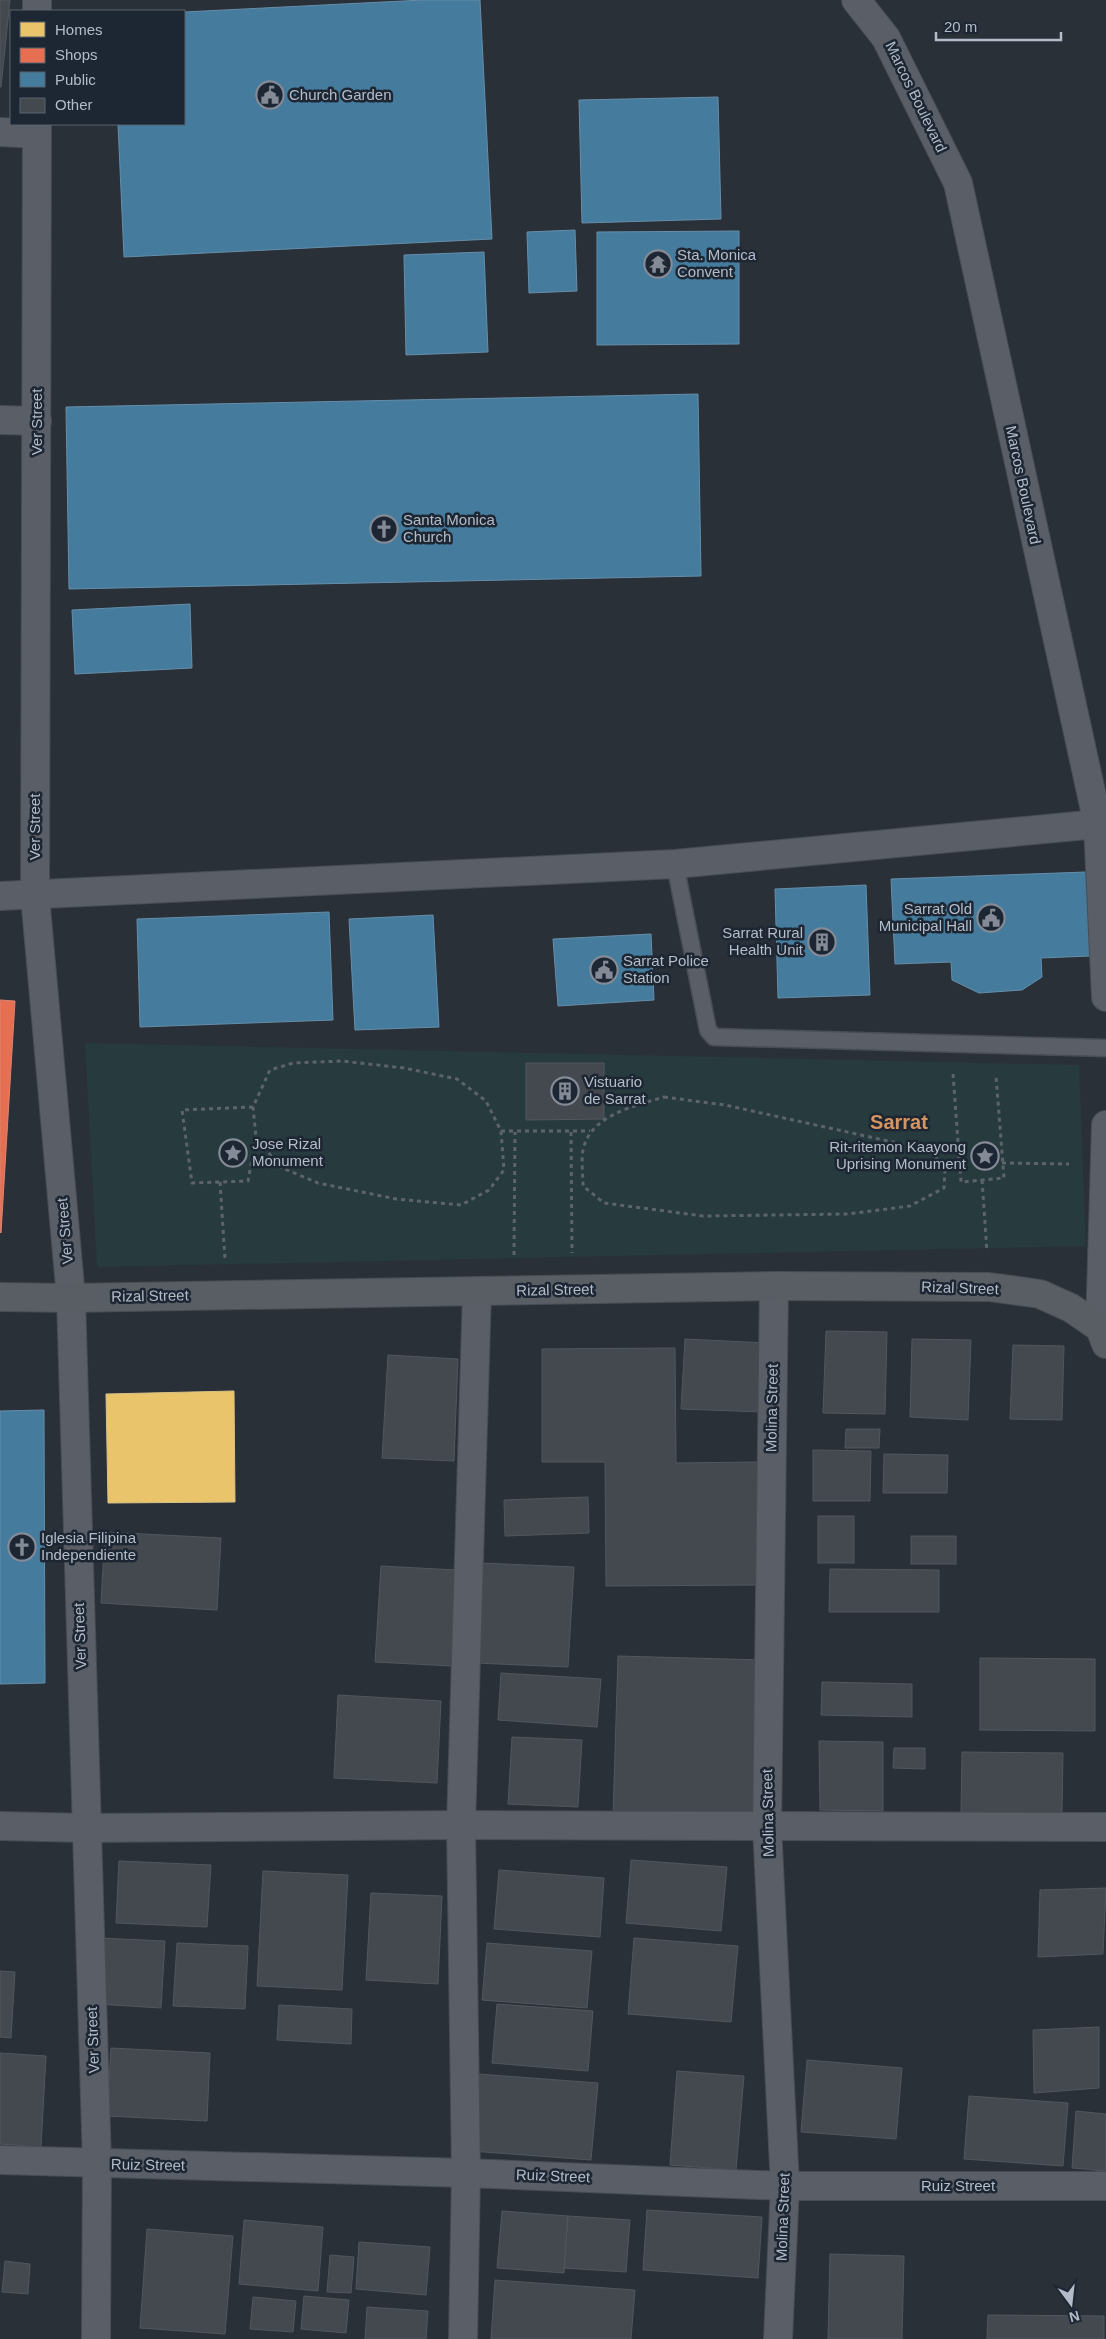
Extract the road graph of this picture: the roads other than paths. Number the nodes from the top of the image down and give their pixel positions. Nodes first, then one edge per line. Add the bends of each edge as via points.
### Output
1 (856, 0) edge
2 (37, 129) edge
3 (0, 132) edge
4 (0, 420) edge
5 (37, 421) junction
6 (1098, 824) junction
7 (675, 864) junction
8 (0, 896) edge
9 (35, 896) junction
10 (1106, 997) edge
11 (1106, 1048) edge
12 (1106, 1125) edge
13 (774, 1286) junction
14 (477, 1290) junction
15 (0, 1297) edge
16 (71, 1298) junction
17 (1103, 1336) edge
18 (461, 1825) junction
19 (0, 1826) edge
20 (767, 1827) junction
21 (1106, 1827) edge
22 (86, 1828) junction
23 (0, 2160) edge
24 (97, 2164) junction
25 (466, 2173) junction
26 (785, 2186) junction
27 (1106, 2186) edge
28 (96, 2339) edge
29 (463, 2339) edge
30 (778, 2339) edge

1 - 6 street, Marcos Boulevard via 886,38 958,183
2 - 3 street
2 - 5 street, Ver Street
4 - 5 street
5 - 9 street, Ver Street
6 - 7 street
6 - 10 street, Marcos Boulevard
7 - 9 street
7 - 11 lane via 708,1030 714,1037
8 - 9 street
9 - 16 street, Ver Street
12 - 17 street
13 - 14 main road, Rizal Street
13 - 17 main road, Rizal Street via 989,1287 1040,1294 1071,1308
13 - 20 street, Molina Street
14 - 16 main road, Rizal Street
14 - 18 street
15 - 16 main road, Rizal Street
16 - 22 street, Ver Street
18 - 20 street
18 - 22 street
18 - 25 street
19 - 22 street
20 - 21 street
20 - 26 street, Molina Street
22 - 24 street, Ver Street
23 - 24 street, Ruiz Street
24 - 25 street, Ruiz Street
24 - 28 street, Ver Street
25 - 26 street, Ruiz Street
25 - 29 street
26 - 27 street, Ruiz Street
26 - 30 street, Molina Street

